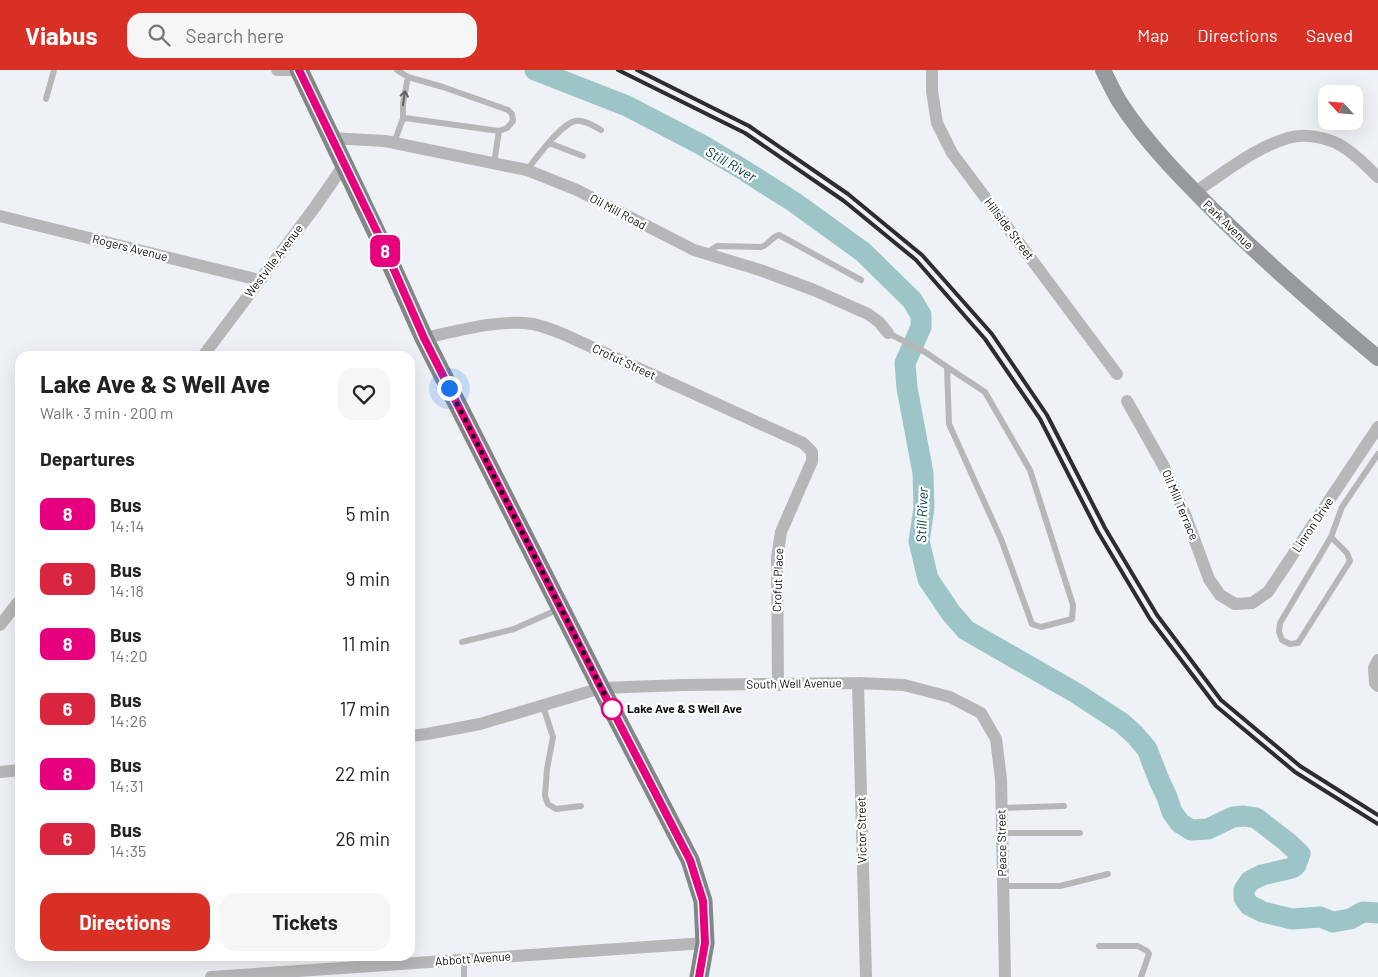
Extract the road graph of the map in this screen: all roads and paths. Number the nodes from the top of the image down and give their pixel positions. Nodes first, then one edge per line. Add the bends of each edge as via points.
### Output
1 (54, 70) edge
2 (277, 70) edge
3 (299, 70) edge
4 (397, 70) edge
5 (932, 70) edge
6 (1104, 70) edge
7 (408, 77) junction
8 (46, 99) dead end
9 (404, 120) junction
10 (601, 130) dead end
11 (499, 131) junction
12 (330, 138) junction
13 (549, 142) junction
14 (394, 143) junction
15 (583, 156) dead end
16 (494, 163) junction
17 (344, 165) junction
18 (528, 170) junction
19 (1378, 177) edge
20 (1195, 192) junction
21 (0, 216) edge
22 (709, 254) junction
23 (260, 280) junction
24 (861, 280) dead end
25 (888, 333) joint
26 (424, 338) junction
27 (207, 351) edge
28 (1378, 358) edge
29 (947, 367) junction
30 (1117, 374) dead end
31 (1127, 401) dead end
32 (1378, 428) edge
33 (812, 452) joint
34 (1378, 454) edge
35 (1331, 537) junction
36 (1235, 604) joint
37 (15, 606) edge
38 (560, 608) junction
39 (0, 624) edge
40 (462, 642) dead end
41 (1378, 660) edge
42 (858, 683) junction
43 (778, 685) junction
44 (1378, 686) edge
45 (601, 688) junction
46 (543, 706) junction
47 (981, 713) joint
48 (415, 735) edge
49 (15, 770) edge
50 (0, 772) edge
51 (581, 806) dead end
52 (1064, 806) dead end
53 (1001, 808) junction
54 (1002, 832) junction
55 (1080, 832) dead end
56 (1108, 874) dead end
57 (1003, 886) junction
58 (705, 943) junction
59 (1099, 946) dead end
60 (464, 960) junction
61 (211, 977) edge
62 (464, 977) edge
63 (699, 977) edge
64 (866, 977) edge
65 (1005, 977) edge
66 (1141, 977) edge

1 - 8 lane
2 - 3 street
3 - 12 main road
4 - 7 lane
5 - 30 street, Hillside Street via 937,123 952,153
6 - 20 main road, Park Avenue via 1118,100 1146,139
9 -> 7 lane via 403,103
7 - 11 lane via 508,110 513,121
9 - 11 lane
9 - 14 lane
10 - 13 lane via 574,121
11 - 16 lane
12 - 14 street, Oil Mill Road
12 - 17 main road
13 - 15 lane
13 - 18 lane
14 - 16 street, Oil Mill Road
16 - 18 street, Oil Mill Road
17 - 23 street, Westville Avenue
17 - 26 main road
18 - 22 street, Oil Mill Road via 577,190 694,250
19 - 20 street via 1339,144 1313,136 1289,137 1263,148
20 - 28 main road, Park Avenue via 1305,296
21 - 23 street, Rogers Avenue
22 - 24 lane via 717,246 761,247 780,235
22 - 25 street, Oil Mill Road via 814,290 868,314
23 - 27 street, Westville Avenue
25 - 29 lane
26 - 33 street, Crofut Street via 497,324 542,326 803,444
26 - 38 main road
29 - 29 lane via 949,424 1001,539 1032,624 1042,627 1072,619 1072,605 1030,470 986,392
31 - 36 street, Oil Mill Terrace via 1163,465 1209,579 1220,595
32 - 36 street, Linron Drive via 1268,592 1252,603
33 - 43 street, Crofut Place via 812,461 781,532 776,558
34 - 35 lane via 1342,507
35 - 35 lane via 1280,623 1282,640 1290,644 1298,643 1350,561 1347,553
37 - 39 street
38 - 40 lane via 514,629
38 - 45 main road
41 - 44 street via 1374,668
42 - 43 street, South Well Avenue
42 - 47 street, South Well Avenue via 922,690 950,697
42 - 64 street, Victor Street
43 - 45 street, South Well Avenue
45 - 46 street, South Well Avenue
45 - 58 main road via 690,860 703,901
46 - 48 street, South Well Avenue via 480,724
46 - 51 lane via 553,737 547,769 545,796 548,804 556,809
47 - 53 street, Peace Street via 996,739
49 - 50 street
52 - 53 lane
53 - 54 street, Peace Street
54 - 55 lane
54 - 57 street, Peace Street
56 - 57 lane via 1060,886
57 - 65 street, Peace Street
58 - 60 street, Abbott Avenue
58 - 63 main road
59 - 66 lane via 1142,947 1149,954
60 - 61 street, Abbott Avenue
60 - 62 lane

